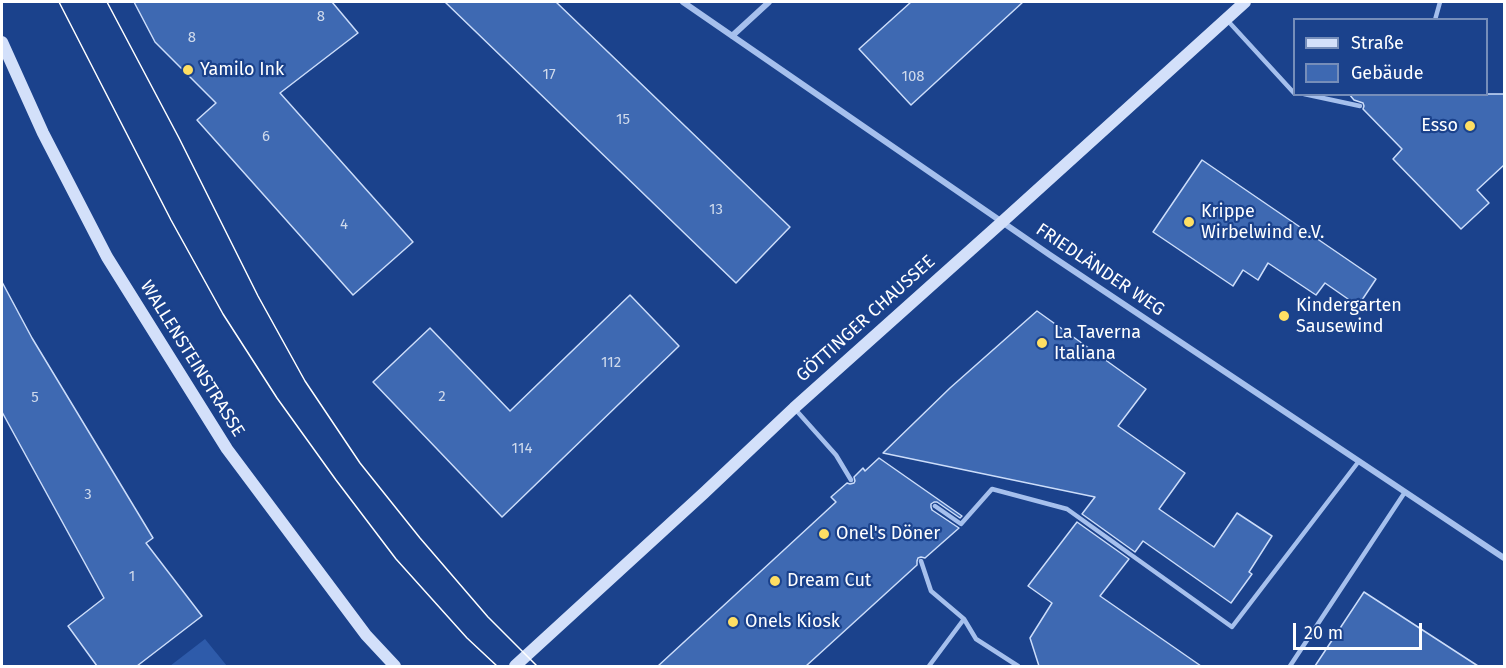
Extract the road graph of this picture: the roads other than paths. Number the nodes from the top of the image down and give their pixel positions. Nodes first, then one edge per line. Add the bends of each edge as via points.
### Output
1 (683, 2) edge
2 (769, 2) edge
3 (1245, 2) edge
4 (1440, 2) edge
5 (1436, 18) edge
6 (1226, 19) junction
7 (732, 36) junction
8 (2, 42) edge
9 (1293, 92) edge
10 (1313, 96) edge
11 (1360, 106) dead end
12 (1002, 222) junction
13 (794, 408) junction
14 (1359, 461) junction
15 (851, 480) dead end
16 (1405, 492) junction
17 (935, 506) dead end
18 (1504, 558) edge
19 (921, 561) dead end
20 (964, 618) junction
21 (395, 666) edge
22 (515, 666) edge
23 (929, 666) edge
24 (1018, 666) edge
25 (1290, 666) edge

1 - 7 street, FRIEDLÄNDER WEG
2 - 7 street
3 - 6 street, GÖTTINGER CHAUSSEE
4 - 5 lane
6 - 9 lane
6 - 12 street, GÖTTINGER CHAUSSEE
7 - 12 street, FRIEDLÄNDER WEG
8 - 21 street, WALLENSTEINSTRASSE via 43,133 107,257 227,449 366,635
10 - 11 lane
12 - 13 street, GÖTTINGER CHAUSSEE
12 - 14 street, FRIEDLÄNDER WEG
13 - 15 lane via 836,455
13 - 22 street, GÖTTINGER CHAUSSEE
14 - 16 street, FRIEDLÄNDER WEG
14 - 17 lane via 1232,627 1067,509 992,489 961,524
16 - 18 street, FRIEDLÄNDER WEG
16 - 25 lane
19 - 20 lane via 931,591
20 - 23 lane
20 - 24 lane via 976,639

